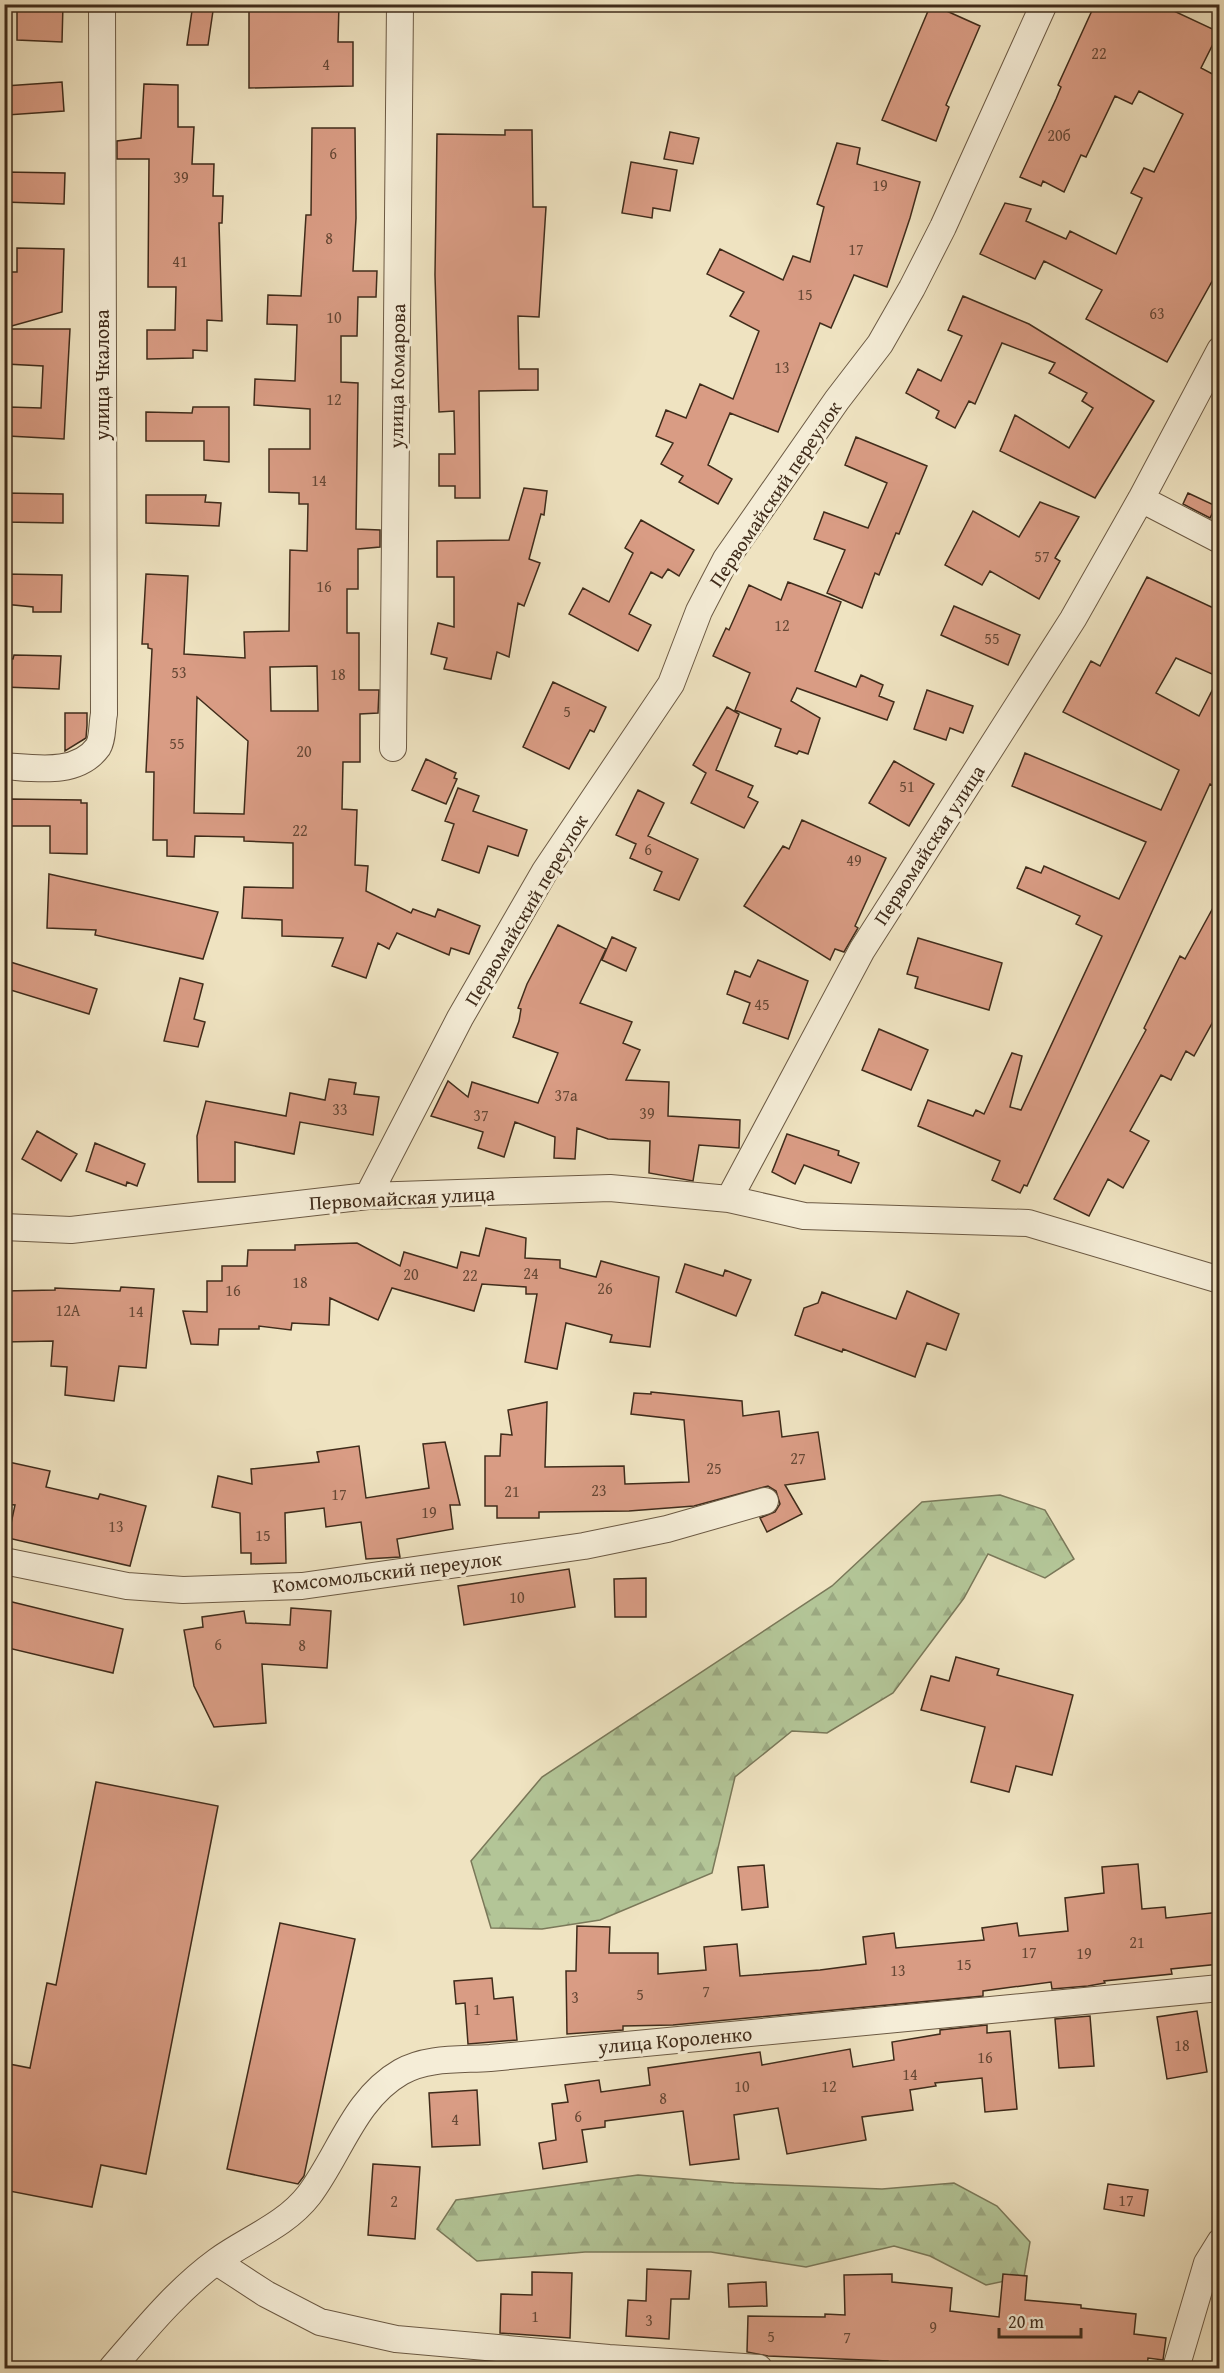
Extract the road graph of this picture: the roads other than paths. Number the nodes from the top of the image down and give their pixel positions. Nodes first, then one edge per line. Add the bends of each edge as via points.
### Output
1 (102, 4) edge
2 (400, 4) edge
3 (1044, 4) edge
4 (1220, 351) edge
5 (1141, 499) junction
6 (1220, 540) edge
7 (393, 748) dead end
8 (4, 766) edge
9 (368, 1196) junction
10 (729, 1199) junction
11 (4, 1227) edge
12 (1220, 1280) edge
13 (765, 1501) dead end
14 (4, 1561) edge
15 (1220, 1988) edge
16 (1220, 2242) edge
17 (217, 2262) junction
18 (112, 2368) edge
19 (759, 2368) edge
20 (1176, 2368) edge

1 - 8 street, улица Чкалова via 104,714 99,746 78,764 50,768
2 - 7 street, улица Комарова
3 - 9 street, Первомайский переулок via 912,288 880,344 726,559 699,611 671,684 545,871 460,1018
4 - 5 street, Первомайская улица
5 - 6 street
5 - 10 street, Первомайская улица via 1073,619 862,950
9 - 10 street, Первомайская улица via 610,1188
9 - 11 street, Первомайская улица via 71,1230
10 - 12 street, Первомайская улица via 804,1216 1028,1223
13 - 14 street, Комсомольский переулок via 667,1529 584,1546 302,1586 183,1590 127,1586
15 - 17 street, улица Короленко via 425,2062 401,2072 379,2088 357,2114 308,2196 294,2210
16 - 20 street via 1207,2263
17 - 18 street, улица Короленко via 165,2307
17 - 19 street via 320,2322 396,2339

